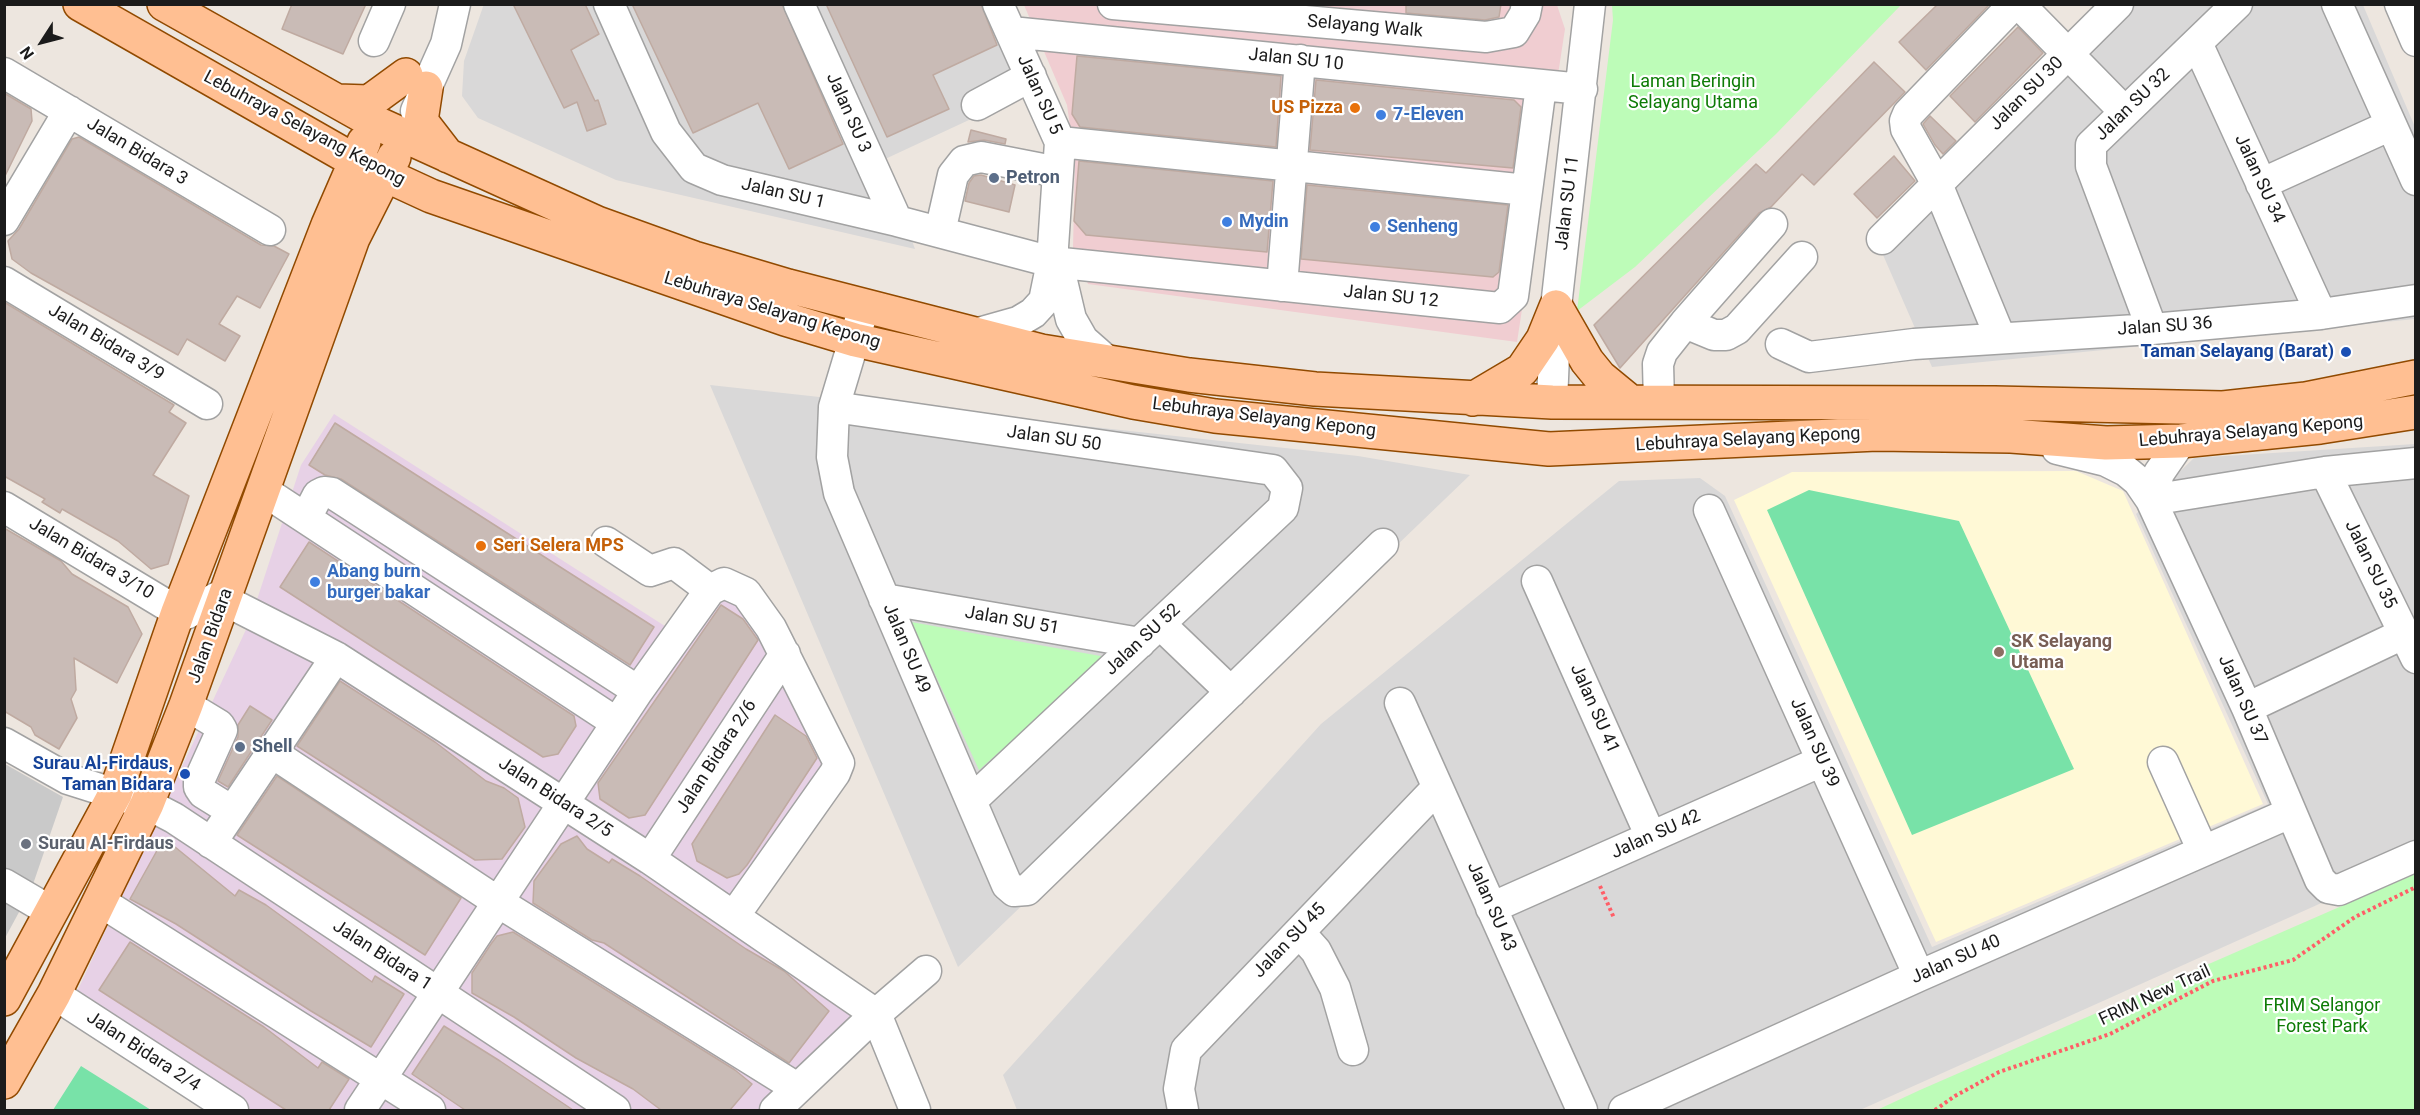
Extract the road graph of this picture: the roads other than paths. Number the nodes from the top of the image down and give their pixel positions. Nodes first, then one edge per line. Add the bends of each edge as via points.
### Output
1 (80, 4) edge
2 (164, 4) edge
3 (390, 4) edge
4 (454, 4) edge
5 (609, 4) edge
6 (799, 4) edge
7 (998, 4) edge
8 (1113, 4) edge
9 (1527, 4) edge
10 (1590, 4) edge
11 (2014, 4) edge
12 (2019, 4) edge
13 (2118, 4) edge
14 (2237, 4) edge
15 (2337, 4) edge
16 (2400, 4) edge
17 (1011, 32) junction
18 (374, 41) dead end
19 (2415, 41) edge
20 (2197, 43) junction
21 (2068, 54) junction
22 (1300, 60) junction
23 (4, 73) edge
24 (1031, 76) junction
25 (416, 82) junction
26 (1541, 86) junction
27 (1582, 88) junction
28 (337, 101) junction
29 (977, 105) dead end
30 (69, 111) junction
31 (2125, 112) junction
32 (374, 122) junction
33 (2391, 125) junction
34 (298, 130) junction
35 (404, 137) junction
36 (1060, 141) junction
37 (449, 157) junction
38 (355, 161) junction
39 (1292, 165) junction
40 (1058, 172) junction
41 (385, 176) junction
42 (2415, 180) edge
43 (1937, 184) junction
44 (2261, 184) junction
45 (1527, 190) junction
46 (431, 196) junction
47 (4, 220) edge
48 (897, 220) junction
49 (1772, 224) dead end
50 (270, 230) dead end
51 (341, 231) junction
52 (940, 232) junction
53 (1882, 239) dead end
54 (1802, 257) dead end
55 (1052, 262) junction
56 (4, 282) edge
57 (1282, 286) junction
58 (2415, 300) edge
59 (864, 307) junction
60 (1556, 307) junction
61 (2321, 314) junction
62 (1685, 323) junction
63 (2152, 329) junction
64 (972, 335) junction
65 (2000, 337) junction
66 (855, 340) junction
67 (1781, 344) dead end
68 (1108, 362) junction
69 (2415, 377) edge
70 (1473, 399) junction
71 (1643, 401) junction
72 (1552, 402) junction
73 (207, 404) dead end
74 (834, 407) junction
75 (2415, 412) edge
76 (1838, 436) junction
77 (2011, 436) junction
78 (1426, 437) junction
79 (2181, 441) junction
80 (2415, 463) edge
81 (1273, 470) joint
82 (2325, 472) junction
83 (264, 491) junction
84 (2151, 500) junction
85 (4, 507) edge
86 (1709, 510) dead end
87 (306, 518) junction
88 (606, 542) dead end
89 (1383, 544) dead end
90 (1537, 581) dead end
91 (710, 590) junction
92 (224, 599) junction
93 (884, 599) junction
94 (178, 612) junction
95 (1150, 633) junction
96 (2409, 646) edge
97 (785, 654) junction
98 (336, 657) junction
99 (638, 692) junction
100 (1231, 692) junction
101 (1400, 703) dead end
102 (186, 705) junction
103 (2247, 708) junction
104 (617, 723) junction
105 (4, 743) edge
106 (272, 752) junction
107 (1822, 761) junction
108 (2163, 762) dead end
109 (1437, 788) junction
110 (115, 794) junction
111 (971, 801) junction
112 (564, 803) junction
113 (147, 804) junction
114 (232, 811) junction
115 (2290, 813) junction
116 (1651, 837) junction
117 (211, 843) junction
118 (2204, 851) junction
119 (2415, 856) edge
120 (650, 859) junction
121 (4, 884) edge
122 (101, 902) junction
123 (498, 902) junction
124 (1491, 908) junction
125 (50, 911) junction
126 (734, 916) junction
127 (1299, 932) junction
128 (926, 971) dead end
129 (1919, 976) junction
130 (438, 993) junction
131 (54, 994) junction
132 (4, 999) edge
133 (876, 1014) junction
134 (1353, 1050) dead end
135 (381, 1079) junction
136 (4, 1082) edge
137 (797, 1088) junction
138 (233, 1110) edge
139 (360, 1110) edge
140 (430, 1110) edge
141 (615, 1110) edge
142 (775, 1110) edge
143 (915, 1110) edge
144 (1183, 1110) edge
145 (1582, 1110) edge
146 (1624, 1110) edge

1 - 34 main road, Lebuhraya Selayang Kepong
2 - 28 main road, Lebuhraya Selayang Kepong
3 - 18 street
4 - 25 street
5 - 48 street, Jalan SU 1 via 666,132 694,168 722,180
6 - 48 street, Jalan SU 3
7 - 17 street, Jalan SU 5
8 - 9 street, Selayang Walk via 1486,37 1514,32
10 - 27 street, Jalan SU 11
11 - 43 street via 1905,121
12 - 21 street
13 - 21 street, Jalan SU 30
14 - 20 street, Jalan SU 32
15 - 33 street
16 - 19 street
17 - 22 street, Jalan SU 10
17 - 24 street, Jalan SU 5
20 - 31 street, Jalan SU 32
20 - 44 street, Jalan SU 34
21 - 31 street
21 - 43 street, Jalan SU 30
22 - 26 street, Jalan SU 10
22 - 39 street
23 - 30 street, Jalan Bidara 3
24 - 29 street
24 - 36 street, Jalan SU 5
25 - 28 main road via 369,102
25 - 32 street
25 - 35 street
25 - 37 main road via 422,121
26 - 27 street, Jalan SU 10
26 - 45 street, Jalan SU 12
27 - 60 street, Jalan SU 11
28 - 32 main road, Lebuhraya Selayang Kepong
30 - 47 street
30 - 50 street, Jalan Bidara 3
31 - 63 street, Jalan SU 32 via 2091,144 2091,166
32 - 35 main road, Lebuhraya Selayang Kepong
32 - 38 main road, Jalan Bidara
33 - 42 street
33 - 44 street
34 - 38 main road, Lebuhraya Selayang Kepong
34 - 51 main road via 329,176
35 - 37 main road, Lebuhraya Selayang Kepong
35 - 41 main road, Jalan Bidara
36 - 39 street
36 - 40 street, Jalan SU 5
37 - 59 main road, Lebuhraya Selayang Kepong via 597,223 694,258
38 - 41 main road, Lebuhraya Selayang Kepong
38 - 51 main road, Jalan Bidara
39 - 45 street
39 - 57 street
40 - 52 street via 981,157 964,161 953,175
40 - 55 street, Jalan SU 5
41 - 46 main road, Lebuhraya Selayang Kepong
41 - 51 main road, Jalan Bidara
43 - 53 street, Jalan SU 30
43 - 65 street
44 - 61 street, Jalan SU 34
45 - 57 street, Jalan SU 12 via 1513,296 1500,308
46 - 51 main road via 391,205
46 - 66 main road, Lebuhraya Selayang Kepong
48 - 52 street, Jalan SU 1
49 - 62 street
51 - 83 main road, Jalan Bidara
51 - 94 main road, Jalan Bidara
52 - 55 street, Jalan SU 1
54 - 62 street via 1737,329 1726,335 1714,335
55 - 57 street, Jalan SU 12
55 - 64 street, Jalan SU 5 via 1044,301 1033,313 1018,322
55 - 68 street, Jalan SU 5 via 1062,281 1071,320 1083,340
56 - 73 street, Jalan Bidara 3/9
58 - 61 street, Jalan SU 36
59 - 64 main road, Lebuhraya Selayang Kepong
59 - 66 street, Jalan SU 49
60 - 70 main road via 1543,339 1522,370
60 - 71 main road via 1600,377
60 - 72 street, Jalan SU 11
61 - 63 street, Jalan SU 36
62 - 71 street via 1662,352
63 - 65 street, Jalan SU 36
64 - 68 main road, Lebuhraya Selayang Kepong
65 - 67 street, Jalan SU 36 via 1809,357
66 - 74 street, Jalan SU 49
66 - 78 main road, Lebuhraya Selayang Kepong via 1180,410
68 - 70 main road, Lebuhraya Selayang Kepong via 1315,389
69 - 71 main road, Lebuhraya Selayang Kepong via 2306,399 2223,408
70 - 72 main road, Lebuhraya Selayang Kepong
71 - 72 main road, Lebuhraya Selayang Kepong
72 - 76 main road via 1568,419 1586,425
72 - 78 main road via 1537,415 1516,423
74 - 81 street, Jalan SU 50
74 - 93 street, Jalan SU 49 via 832,458 839,493
75 - 79 main road, Lebuhraya Selayang Kepong via 2320,428
76 - 77 main road, Lebuhraya Selayang Kepong
76 - 78 main road, Lebuhraya Selayang Kepong via 1550,449
77 - 79 main road, Lebuhraya Selayang Kepong via 2106,443
77 - 84 street, Jalan SU 37 via 2126,471 2139,481
79 - 84 street via 2159,473
80 - 82 street
81 - 95 street, Jalan SU 52 via 1287,488 1283,508
82 - 84 street
82 - 96 street, Jalan SU 35
83 - 87 street
83 - 92 main road, Jalan Bidara
84 - 103 street, Jalan SU 37
85 - 94 street, Jalan Bidara 3/10
86 - 107 street, Jalan SU 39
87 - 99 street via 318,495 332,493
87 - 104 street
88 - 91 street via 650,571 674,562
89 - 100 street
90 - 116 street, Jalan SU 41
91 - 97 street via 724,583 746,593
91 - 99 street
92 - 94 street via 209,600 186,614
92 - 98 street, Jalan Bidara 2/5
92 - 102 main road, Jalan Bidara
93 - 95 street, Jalan SU 51
93 - 111 street, Jalan SU 49
94 - 110 main road, Jalan Bidara
95 - 100 street
95 - 111 street, Jalan SU 52
96 - 103 street
97 - 120 street, Jalan Bidara 2/6
97 - 126 street via 839,763 836,773
98 - 106 street
98 - 112 street, Jalan Bidara 2/5
99 - 104 street
100 - 111 street, Jalan SU 49 via 1027,890 1014,891 1007,885
101 - 109 street, Jalan SU 43
102 - 113 main road, Jalan Bidara
102 - 114 street via 222,730 199,788
103 - 115 street, Jalan SU 37
104 - 112 street
105 - 110 street, Jalan Bidara 1 via 68,778
106 - 114 street
106 - 123 street
107 - 116 street, Jalan SU 42
107 - 129 street, Jalan SU 39
108 - 118 street
109 - 124 street, Jalan SU 43
109 - 127 street, Jalan SU 45
110 - 113 street, Jalan Bidara 1
110 - 125 main road, Jalan Bidara
112 - 120 street, Jalan Bidara 2/5
112 - 123 street
113 - 117 street, Jalan Bidara 1
113 - 122 main road, Jalan Bidara
114 - 117 street
115 - 118 street, Jalan SU 40
115 - 119 street, Jalan SU 37 via 2320,880 2328,888 2338,890
116 - 124 street, Jalan SU 42
117 - 130 street, Jalan Bidara 1
118 - 129 street, Jalan SU 40
120 - 126 street, Jalan Bidara 2/5
121 - 125 street
122 - 131 main road, Jalan Bidara
122 - 135 street
123 - 130 street
123 - 137 street
124 - 145 street, Jalan SU 43
125 - 132 main road, Jalan Bidara
126 - 133 street, Jalan Bidara 2/5
127 - 134 street via 1316,951 1335,988
127 - 144 street, Jalan SU 45 via 1186,1050 1179,1089
128 - 133 street
129 - 146 street, Jalan SU 40
130 - 135 street
130 - 141 street, Jalan Bidara 1
131 - 136 main road, Jalan Bidara
131 - 138 street, Jalan Bidara 2/4
133 - 137 street
133 - 143 street
135 - 139 street
135 - 140 street
137 - 142 street

